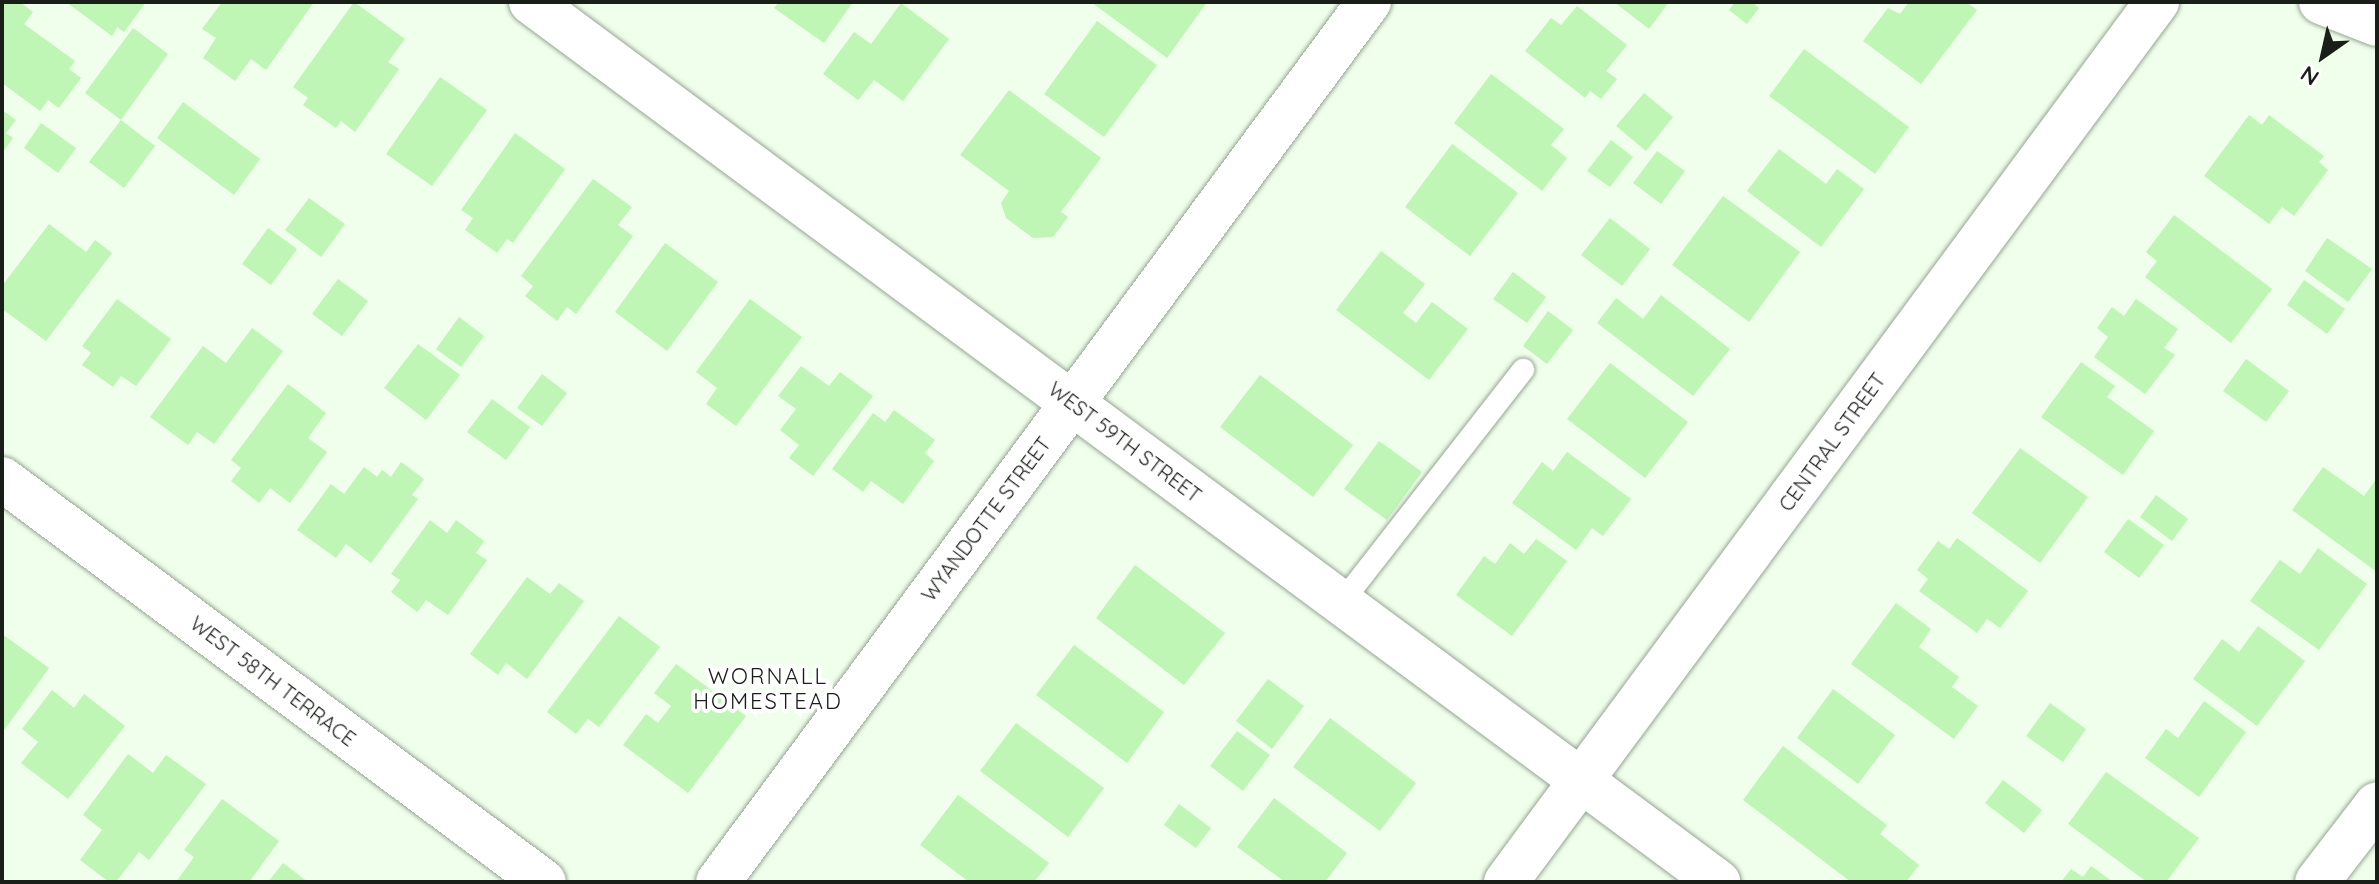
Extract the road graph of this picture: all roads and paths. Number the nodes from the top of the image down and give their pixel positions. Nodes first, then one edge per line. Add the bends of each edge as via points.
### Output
1 (531, 2) edge
2 (1369, 2) edge
3 (2157, 2) edge
4 (2321, 2) edge
5 (2377, 24) edge
6 (1523, 370) dead end
7 (1073, 403) junction
8 (2, 479) edge
9 (1341, 603) junction
10 (1581, 781) junction
11 (2377, 804) edge
12 (544, 882) edge
13 (718, 882) edge
14 (1506, 882) edge
15 (1718, 882) edge
16 (2317, 882) edge

1 - 7 street, WEST 59TH STREET
2 - 7 street, WYANDOTTE STREET
3 - 10 street, CENTRAL STREET
4 - 5 street
6 - 9 lane
7 - 9 street, WEST 59TH STREET
7 - 13 street, WYANDOTTE STREET
8 - 12 street, WEST 58TH TERRACE
9 - 10 street, WEST 59TH STREET
10 - 14 street, CENTRAL STREET
10 - 15 street, WEST 59TH STREET
11 - 16 street

